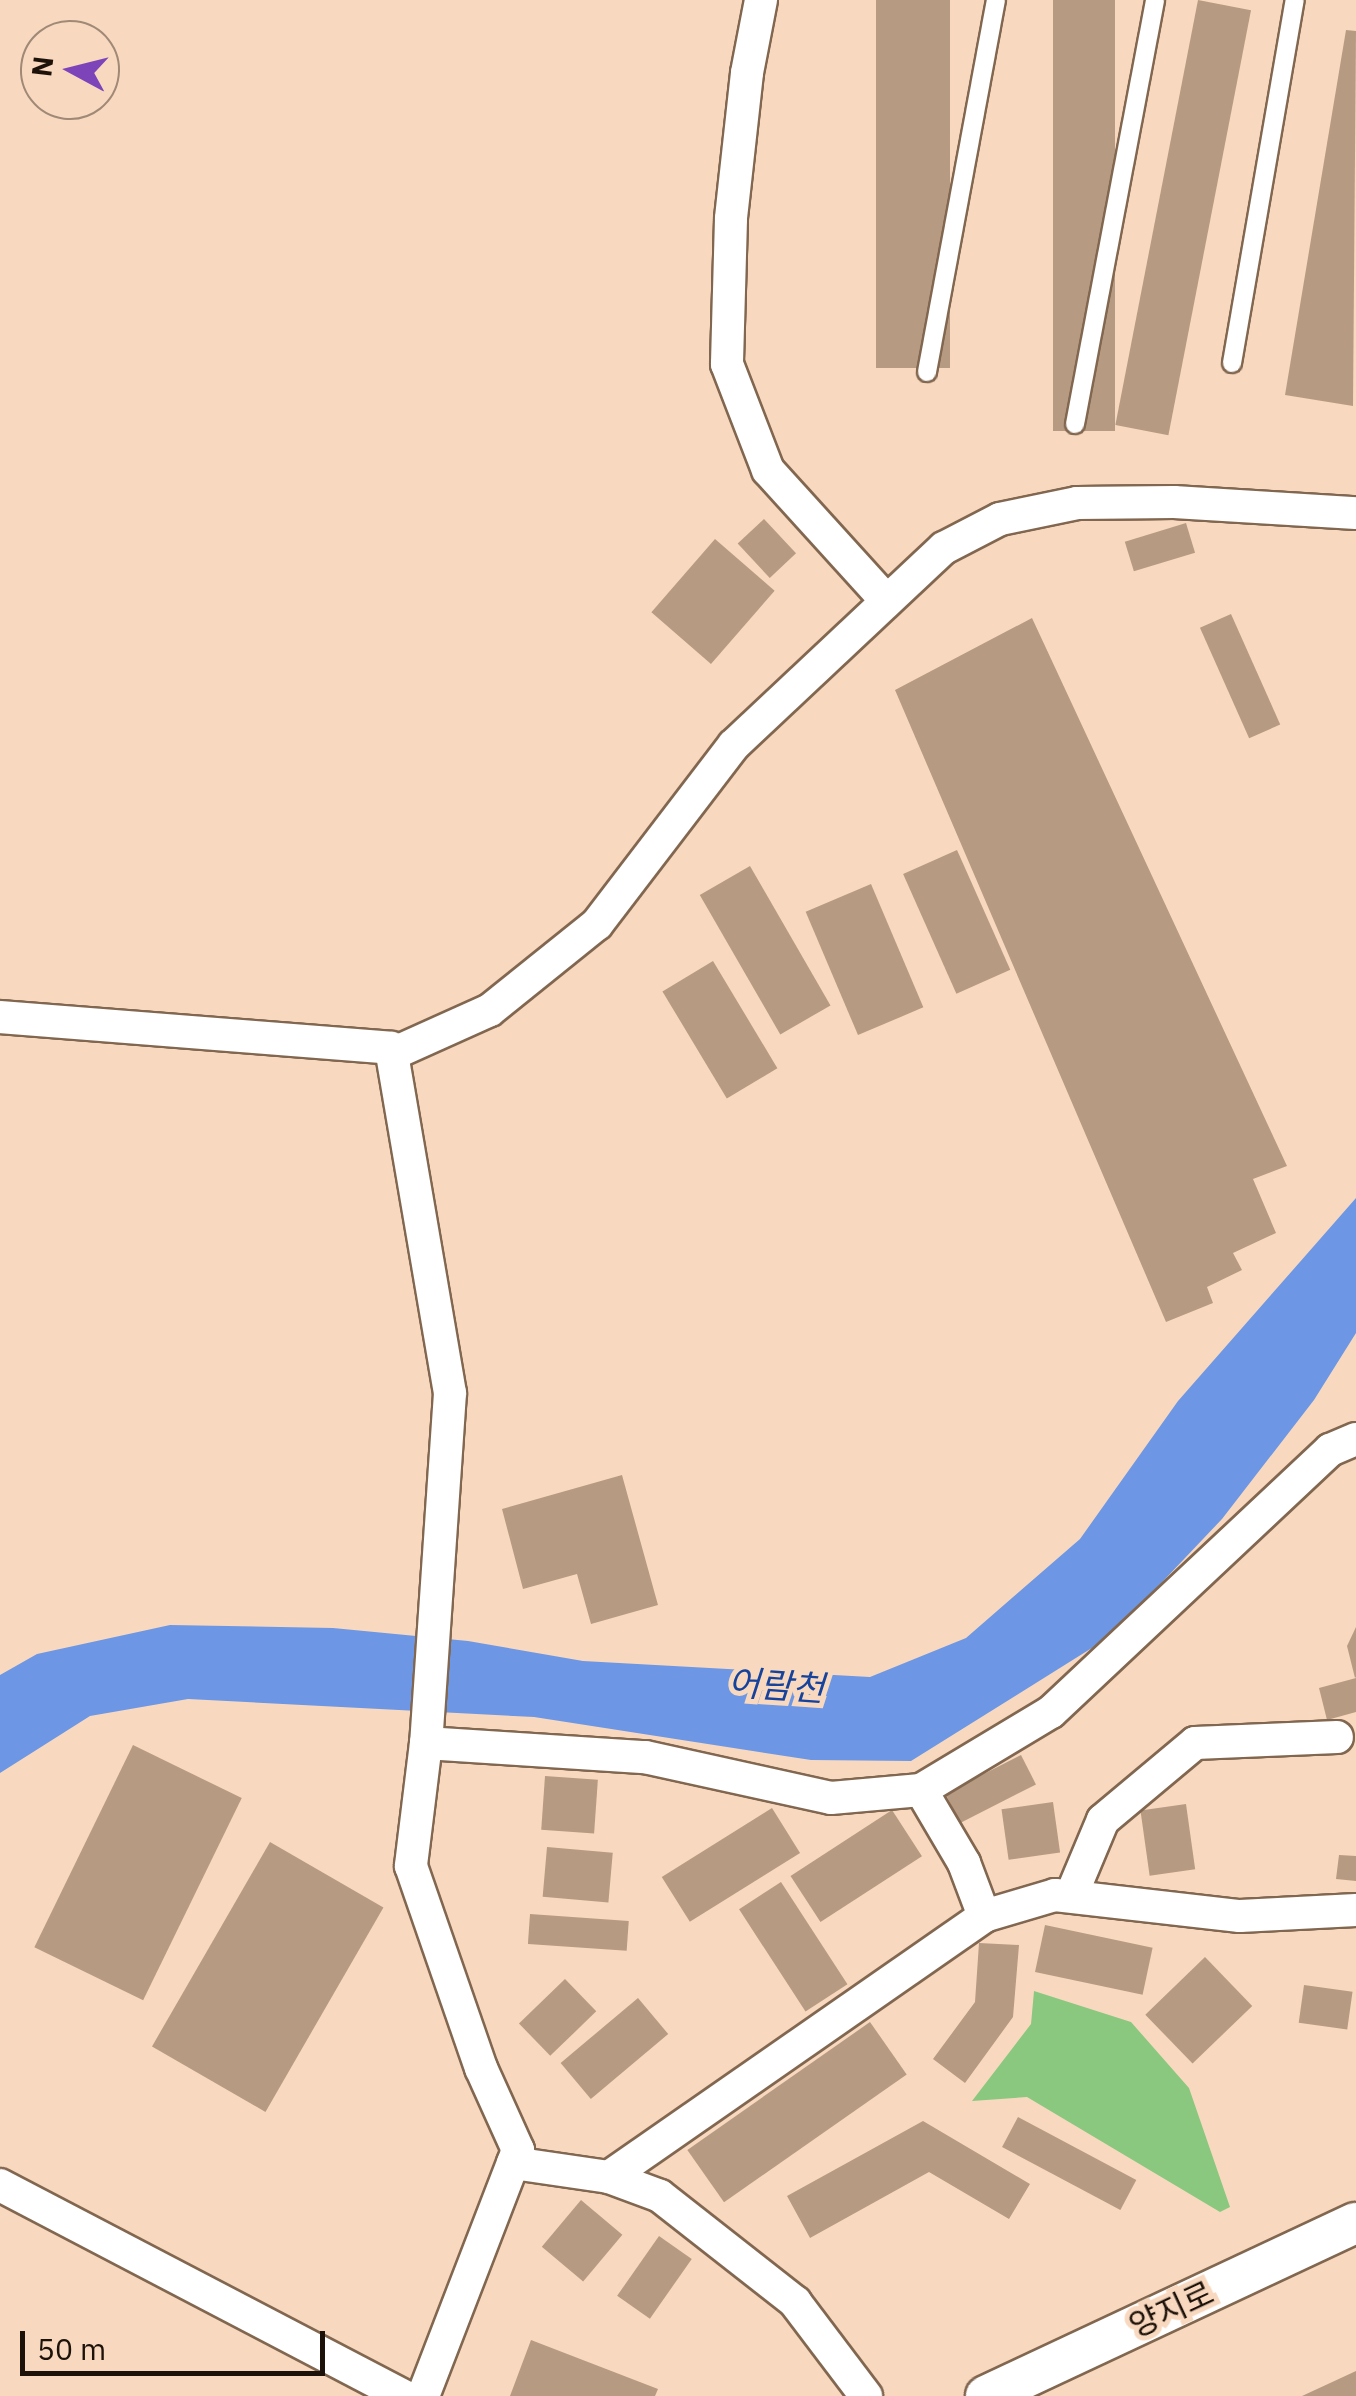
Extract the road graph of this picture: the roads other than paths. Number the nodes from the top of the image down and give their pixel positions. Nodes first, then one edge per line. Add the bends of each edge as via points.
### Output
1 (761, 0) edge
2 (996, 0) edge
3 (1155, 0) edge
4 (1295, 0) edge
5 (1232, 363) dead end
6 (927, 372) dead end
7 (1076, 424) dead end
8 (1356, 513) edge
9 (886, 600) junction
10 (0, 1017) edge
11 (392, 1054) junction
12 (1356, 1439) edge
13 (1337, 1738) dead end
14 (426, 1743) junction
15 (921, 1790) junction
16 (1071, 1896) junction
17 (1356, 1910) edge
18 (984, 1916) junction
19 (513, 2163) junction
20 (610, 2177) junction
21 (0, 2185) edge
22 (1356, 2223) edge
23 (402, 2396) edge
24 (422, 2396) edge
25 (866, 2396) edge
26 (986, 2396) edge

1 - 9 street via 731,219 727,364 768,470
2 - 6 lane
3 - 7 lane
4 - 5 lane
8 - 9 street via 1077,503 1000,519 944,548
9 - 11 street via 734,745 597,924 490,1010
10 - 11 street via 390,1048
11 - 14 street via 450,1394
12 - 15 street via 1330,1450 1052,1712
13 - 16 street via 1195,1744 1102,1820
14 - 15 street via 645,1757 831,1798
14 - 19 street via 411,1866 481,2068 518,2150
15 - 18 street via 964,1863
16 - 17 street via 1240,1916
16 - 18 street
18 - 20 street
19 - 20 street
19 - 24 street
20 - 25 street via 660,2196 795,2302
21 - 23 street
22 - 26 street, 양지로

